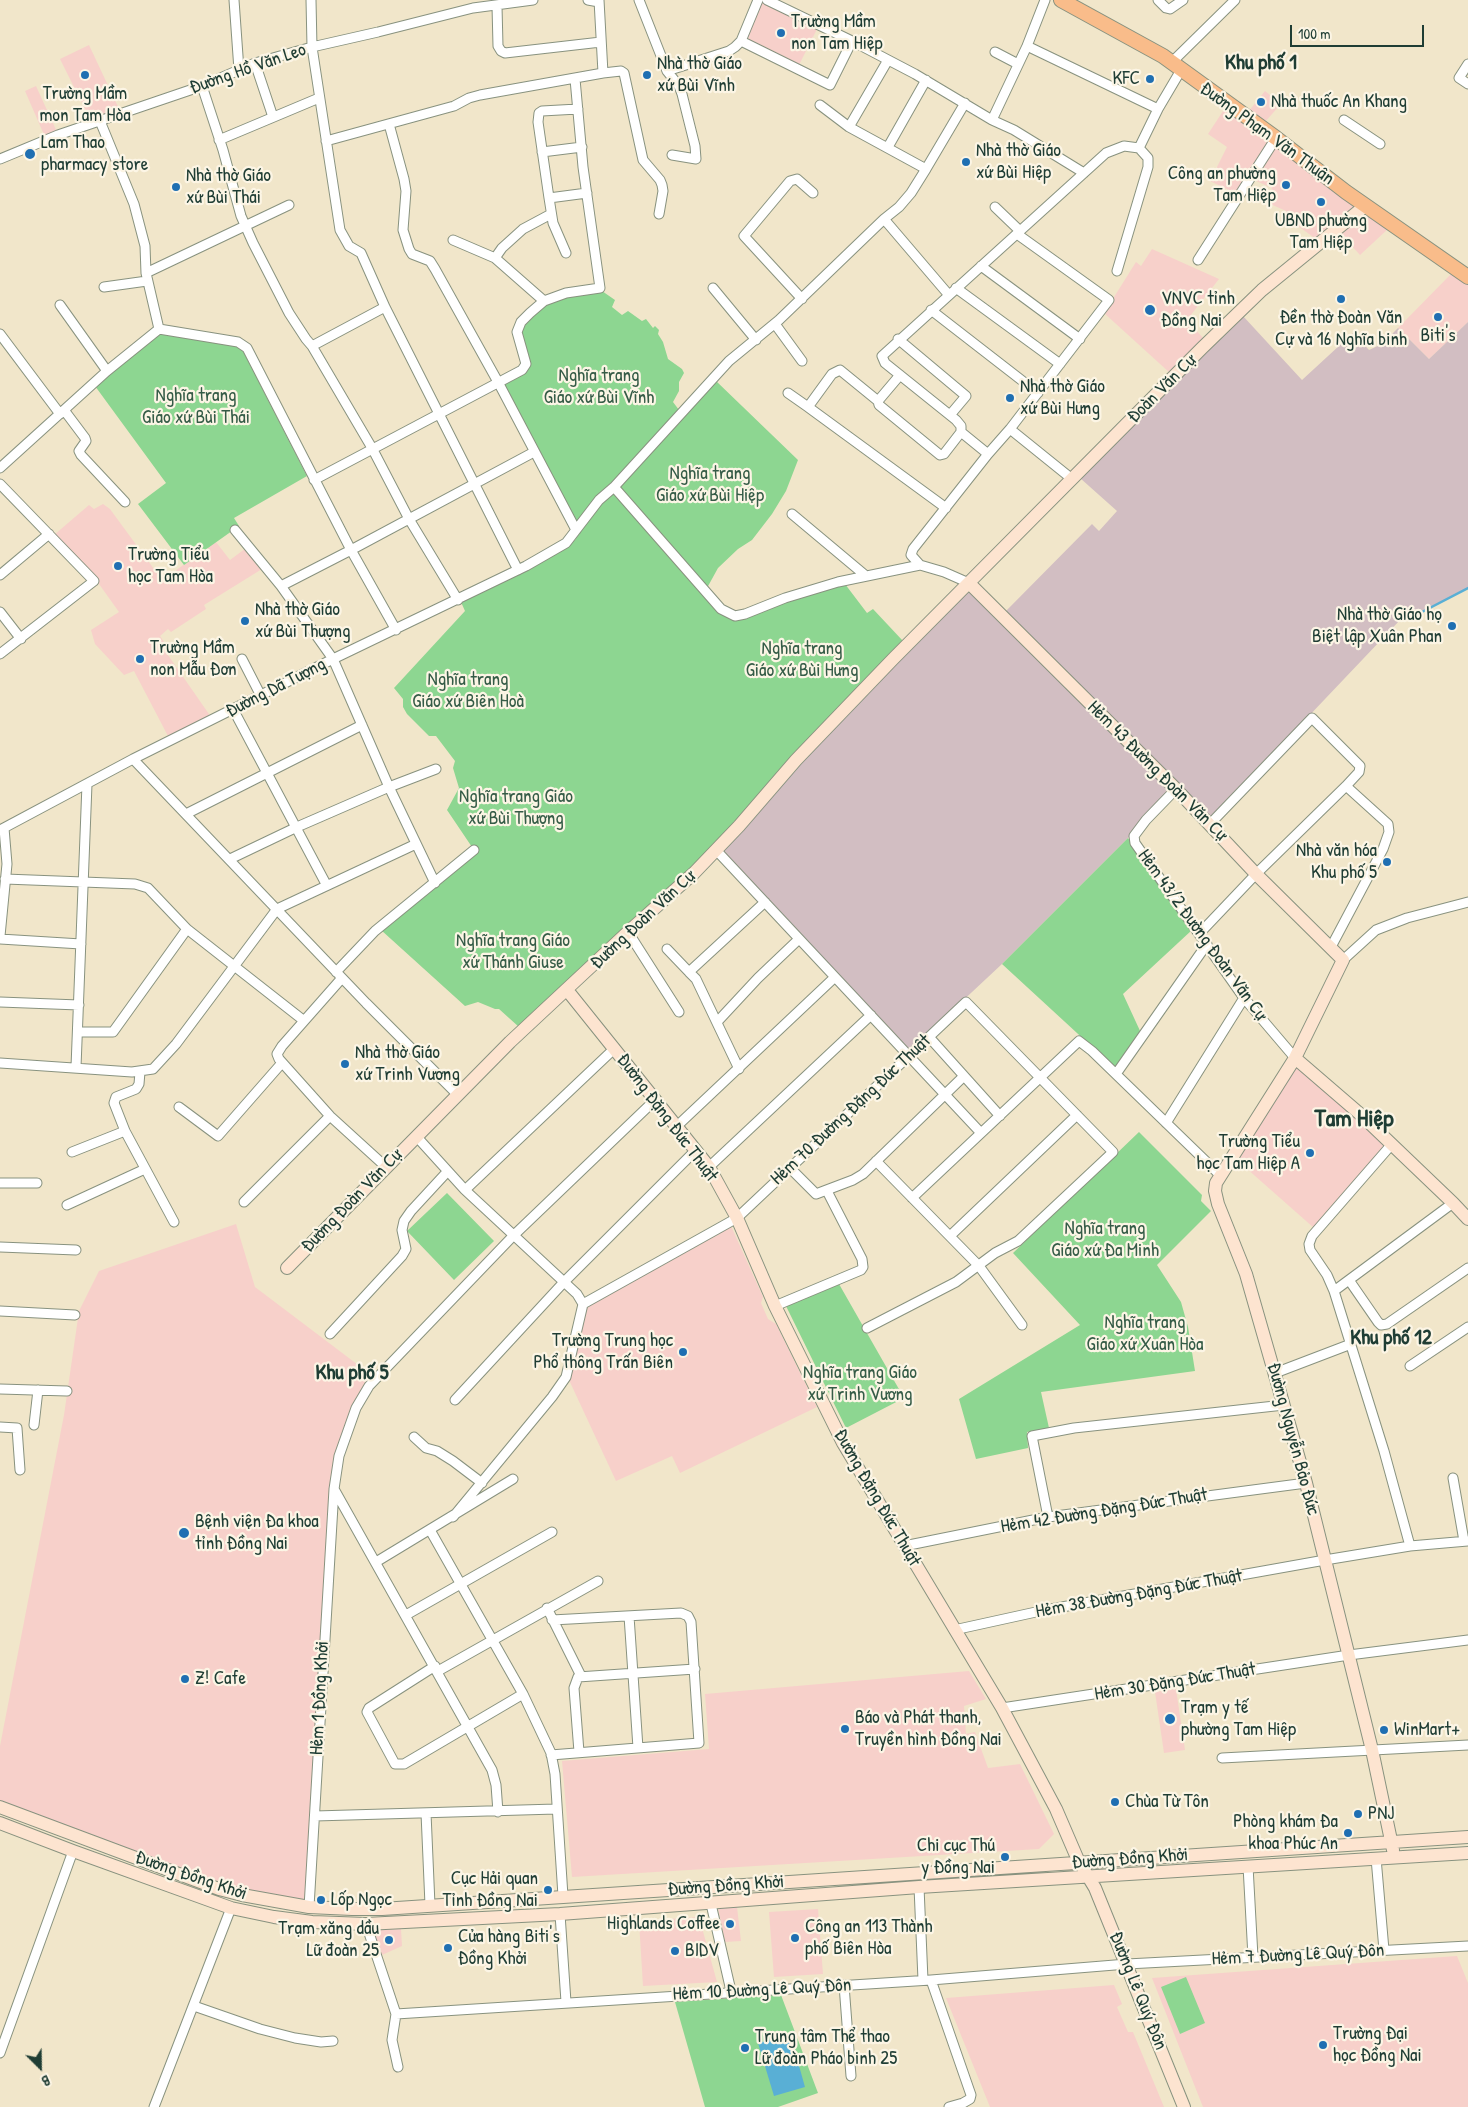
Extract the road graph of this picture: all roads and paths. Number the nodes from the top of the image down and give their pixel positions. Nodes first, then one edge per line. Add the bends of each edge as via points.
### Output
1 (234, 0) edge
2 (311, 0) edge
3 (465, 0) edge
4 (533, 0) edge
5 (588, 0) edge
6 (639, 0) edge
7 (758, 0) edge
8 (767, 0) edge
9 (1045, 0) edge
10 (1061, 0) edge
11 (1158, 0) edge
12 (1183, 0) edge
13 (1235, 0) edge
14 (601, 1) edge
15 (497, 6) junction
16 (466, 10) junction
17 (741, 41) junction
18 (852, 41) junction
19 (601, 42) junction
20 (1027, 46) junction
21 (312, 47) junction
22 (995, 52) dead end
23 (888, 60) junction
24 (255, 63) junction
25 (1018, 64) junction
26 (1468, 64) edge
27 (1176, 67) junction
28 (239, 70) junction
29 (667, 71) junction
30 (603, 73) junction
31 (575, 78) junction
32 (926, 80) junction
33 (1468, 84) edge
34 (202, 86) junction
35 (318, 98) junction
36 (965, 103) junction
37 (820, 105) dead end
38 (578, 109) junction
39 (1158, 109) junction
40 (273, 118) junction
41 (992, 120) junction
42 (1344, 120) dead end
43 (100, 122) junction
44 (389, 124) junction
45 (849, 126) junction
46 (1276, 138) junction
47 (219, 140) junction
48 (326, 141) junction
49 (1380, 144) dead end
50 (582, 147) junction
51 (888, 147) junction
52 (1139, 148) junction
53 (542, 152) junction
54 (672, 155) dead end
55 (0, 159) edge
56 (926, 169) junction
57 (1084, 173) junction
58 (587, 193) junction
59 (813, 193) dead end
60 (549, 198) junction
61 (289, 205) dead end
62 (1365, 206) junction
63 (995, 207) dead end
64 (551, 214) junction
65 (659, 214) dead end
66 (884, 219) junction
67 (245, 226) junction
68 (1019, 232) junction
69 (453, 240) dead end
70 (566, 253) dead end
71 (495, 258) junction
72 (1198, 260) dead end
73 (981, 266) junction
74 (1116, 270) dead end
75 (147, 277) junction
76 (1468, 277) edge
77 (104, 287) dead end
78 (713, 288) dead end
79 (956, 288) junction
80 (948, 294) junction
81 (802, 299) junction
82 (544, 301) junction
83 (60, 305) dead end
84 (385, 307) junction
85 (932, 310) junction
86 (775, 324) junction
87 (159, 330) junction
88 (0, 334) edge
89 (898, 339) junction
90 (1080, 339) junction
91 (756, 340) junction
92 (312, 346) junction
93 (802, 361) dead end
94 (1060, 364) junction
95 (107, 371) junction
96 (900, 375) junction
97 (498, 382) junction
98 (788, 393) dead end
99 (1038, 393) junction
100 (878, 401) junction
101 (808, 407) junction
102 (62, 412) junction
103 (439, 414) junction
104 (950, 415) junction
105 (1010, 429) junction
106 (961, 432) junction
107 (372, 448) junction
108 (534, 452) junction
109 (988, 454) junction
110 (0, 468) edge
111 (1072, 479) junction
112 (314, 480) junction
113 (0, 484) edge
114 (474, 484) junction
115 (614, 487) junction
116 (125, 502) dead end
117 (946, 508) junction
118 (792, 514) dead end
119 (409, 519) junction
120 (236, 530) dead end
121 (576, 530) junction
122 (49, 534) junction
123 (351, 550) junction
124 (920, 565) junction
125 (518, 570) junction
126 (0, 575) edge
127 (866, 576) junction
128 (969, 583) junction
129 (280, 586) junction
130 (458, 600) junction
131 (0, 612) edge
132 (396, 630) junction
133 (21, 639) junction
134 (0, 654) edge
135 (333, 658) junction
136 (242, 659) dead end
137 (261, 696) junction
138 (233, 709) junction
139 (362, 725) junction
140 (132, 759) junction
141 (436, 769) dead end
142 (267, 772) junction
143 (87, 784) junction
144 (1346, 786) junction
145 (389, 787) junction
146 (1176, 789) junction
147 (186, 814) junction
148 (1210, 824) junction
149 (297, 827) junction
150 (2, 829) edge
151 (416, 844) junction
152 (474, 850) dead end
153 (716, 850) junction
154 (230, 859) junction
155 (1256, 874) junction
156 (5, 878) junction
157 (83, 882) junction
158 (435, 883) junction
159 (326, 884) junction
160 (765, 902) junction
161 (1468, 902) edge
162 (277, 909) junction
163 (187, 929) junction
164 (628, 932) junction
165 (1199, 934) junction
166 (0, 938) edge
167 (799, 939) junction
168 (81, 944) junction
169 (1207, 944) junction
170 (1331, 947) junction
171 (667, 949) dead end
172 (1343, 960) junction
173 (236, 966) junction
174 (690, 972) junction
175 (339, 975) junction
176 (835, 977) junction
177 (568, 990) junction
178 (1244, 998) junction
179 (0, 1002) edge
180 (79, 1005) junction
181 (680, 1012) dead end
182 (871, 1015) junction
183 (303, 1020) junction
184 (718, 1021) junction
185 (78, 1032) junction
186 (929, 1037) junction
187 (614, 1048) junction
188 (909, 1056) junction
189 (1295, 1058) junction
190 (0, 1063) edge
191 (282, 1064) junction
192 (76, 1068) junction
193 (739, 1069) junction
194 (140, 1072) junction
195 (1116, 1074) junction
196 (964, 1076) junction
197 (1041, 1078) junction
198 (458, 1094) junction
199 (945, 1094) junction
200 (656, 1099) junction
201 (179, 1107) dead end
202 (1077, 1115) junction
203 (330, 1116) junction
204 (1000, 1116) junction
205 (1166, 1123) junction
206 (677, 1126) junction
207 (125, 1131) junction
208 (981, 1133) junction
209 (416, 1136) junction
210 (1392, 1144) junction
211 (696, 1150) junction
212 (72, 1152) dead end
213 (876, 1161) junction
214 (386, 1167) junction
215 (709, 1167) junction
216 (790, 1168) junction
217 (145, 1169) junction
218 (447, 1172) junction
219 (1221, 1176) junction
220 (0, 1183) edge
221 (38, 1183) dead end
222 (465, 1190) junction
223 (827, 1191) junction
224 (912, 1198) junction
225 (244, 1202) dead end
226 (1454, 1203) junction
227 (67, 1205) dead end
228 (736, 1218) junction
229 (1468, 1219) edge
230 (174, 1222) dead end
231 (512, 1236) junction
232 (950, 1236) junction
233 (0, 1247) edge
234 (76, 1250) dead end
235 (979, 1266) junction
236 (287, 1268) dead end
237 (1468, 1268) edge
238 (1349, 1280) junction
239 (564, 1282) junction
240 (1334, 1290) junction
241 (583, 1304) junction
242 (776, 1306) junction
243 (0, 1311) edge
244 (75, 1315) dead end
245 (1022, 1325) dead end
246 (1468, 1327) edge
247 (867, 1328) dead end
248 (330, 1334) dead end
249 (1352, 1344) junction
250 (1410, 1366) dead end
251 (1275, 1373) junction
252 (0, 1389) edge
253 (38, 1390) junction
254 (68, 1391) dead end
255 (455, 1400) dead end
256 (1284, 1406) junction
257 (34, 1425) dead end
258 (0, 1427) edge
259 (414, 1437) dead end
260 (20, 1470) dead end
261 (1453, 1478) dead end
262 (513, 1479) dead end
263 (482, 1483) junction
264 (1306, 1483) junction
265 (334, 1489) junction
266 (453, 1517) junction
267 (1048, 1517) junction
268 (430, 1530) junction
269 (552, 1532) dead end
270 (1466, 1541) edge
271 (904, 1546) junction
272 (1410, 1546) junction
273 (1325, 1560) junction
274 (376, 1562) junction
275 (598, 1581) dead end
276 (461, 1584) junction
277 (547, 1608) junction
278 (406, 1615) junction
279 (629, 1616) junction
280 (552, 1620) junction
281 (954, 1630) junction
282 (493, 1640) junction
283 (1468, 1640) edge
284 (1349, 1656) junction
285 (436, 1669) junction
286 (694, 1669) junction
287 (633, 1673) junction
288 (581, 1676) junction
289 (523, 1694) junction
290 (1002, 1708) junction
291 (469, 1726) junction
292 (1468, 1745) edge
293 (638, 1748) junction
294 (1372, 1750) junction
295 (578, 1752) junction
296 (551, 1755) junction
297 (1222, 1758) dead end
298 (0, 1807) edge
299 (556, 1809) junction
300 (498, 1812) junction
301 (426, 1813) junction
302 (315, 1816) junction
303 (0, 1823) edge
304 (1468, 1838) edge
305 (1392, 1843) junction
306 (73, 1851) junction
307 (1468, 1853) edge
308 (1395, 1857) junction
309 (1376, 1858) junction
310 (1080, 1863) junction
311 (1248, 1866) junction
312 (1089, 1877) junction
313 (919, 1887) junction
314 (630, 1892) junction
315 (563, 1896) junction
316 (711, 1904) junction
317 (430, 1905) junction
318 (309, 1906) junction
319 (231, 1908) junction
320 (364, 1909) junction
321 (632, 1909) junction
322 (560, 1914) junction
323 (366, 1924) junction
324 (1468, 1946) edge
325 (1384, 1950) junction
326 (1253, 1957) junction
327 (1127, 1964) junction
328 (927, 1980) junction
329 (844, 1985) junction
330 (731, 1991) junction
331 (566, 2002) junction
332 (194, 2006) junction
333 (396, 2014) junction
334 (333, 2042) dead end
335 (0, 2053) edge
336 (398, 2067) dead end
337 (851, 2076) dead end
338 (964, 2105) edge
339 (156, 2106) edge
340 (950, 2107) edge
341 (1184, 2107) edge

1 - 28 street
2 - 21 street
3 - 16 street
4 - 15 street, Đường Hồ Văn Leo
5 - 14 street
6 - 29 street
7 - 17 street
8 - 18 street
9 - 20 street
10 - 27 main road, Đường Phạm Văn Thuận via 1129,36
11 - 12 street via 1170,9
13 - 27 street
14 - 19 street
15 - 16 street, Đường Hồ Văn Leo
15 - 19 street via 501,52
16 - 21 street, Đường Hồ Văn Leo
17 - 18 street via 830,85
17 - 29 street via 729,51
18 - 23 street
19 - 30 street
20 - 25 street
20 - 39 street
21 - 24 street, Đường Hồ Văn Leo
21 - 35 street
22 - 25 street
23 - 32 street
23 - 45 street
24 - 28 street, Đường Hồ Văn Leo
24 - 40 street
25 - 41 street
26 - 33 street via 1459,78
27 - 39 street
27 - 46 main road, Đường Phạm Văn Thuận
28 - 34 street, Đường Hồ Văn Leo
29 - 54 street via 682,94 696,160
30 - 31 street
30 - 65 street via 624,73 643,160 662,185
31 - 38 street
31 - 44 street via 480,95 454,106
32 - 36 street
32 - 51 street
34 - 43 street, Đường Hồ Văn Leo
34 - 47 street
35 - 40 street
35 - 48 street
36 - 41 street
36 - 56 street, Đường Dã Tượng
37 - 45 street
38 - 50 street
38 - 53 street via 539,113
39 - 52 street
40 - 47 street
41 - 57 street
42 - 49 street
43 - 55 street, Đường Hồ Văn Leo
43 - 75 street via 134,204
44 - 48 street
44 - 97 street via 404,179 404,230 409,249 412,254 430,261
45 - 51 street
46 - 62 main road, Đường Phạm Văn Thuận
46 - 72 street
47 - 67 street
48 - 84 street via 340,230 349,246 361,253
50 - 53 street
50 - 58 street
51 - 56 street
52 - 57 street via 1124,146 1106,153
52 - 74 street via 1148,158 1148,166
53 - 60 street
56 - 66 street, Đường Dã Tượng via 905,200
57 - 68 street
58 - 60 street
58 - 82 street via 600,288 566,293
59 - 81 street via 797,179 790,181 744,236
60 - 64 street
61 - 67 street
62 - 76 main road, Đường Phạm Văn Thuận
62 - 111 street, Đoàn Văn Cự via 1258,294
63 - 68 street
64 - 70 street
64 - 71 street via 523,229
66 - 80 street
66 - 81 street, Đường Dã Tượng
67 - 75 street
67 - 92 street via 290,313
68 - 73 street
68 - 90 street via 1109,300
69 - 71 street
71 - 82 street
73 - 79 street
73 - 90 street
75 - 77 street
75 - 87 street
78 - 91 street
79 - 80 street
79 - 94 street
80 - 85 street
81 - 86 street, Đường Dã Tượng
82 - 97 street via 518,328 525,366
83 - 95 street
84 - 92 street
84 - 103 street
85 - 89 street
85 - 99 street
86 - 91 street, Đường Dã Tượng
86 - 93 street
87 - 95 street
87 - 112 street via 243,344
88 - 102 street
89 - 96 street via 882,356 885,363
89 - 104 street via 966,396
90 - 94 street
91 - 115 street, Đường Dã Tượng via 728,361
92 - 107 street
94 - 99 street
95 - 102 street
96 - 100 street
96 - 104 street
97 - 103 street
97 - 108 street
98 - 101 street
99 - 105 street
100 - 101 street via 840,370 832,374
100 - 106 street via 940,455
101 - 117 street
102 - 110 street
102 - 116 street via 86,438 81,455
103 - 107 street
103 - 114 street
104 - 106 street via 960,424
105 - 109 street
105 - 111 street
106 - 109 street
107 - 112 street
107 - 119 street
108 - 114 street
108 - 121 street
109 - 117 street
111 - 128 street, Đoàn Văn Cự
112 - 123 street
113 - 122 street
114 - 119 street
114 - 125 street
115 - 121 street, Đường Dã Tượng via 599,500
115 - 127 street via 722,609 735,616 785,598
117 - 124 street via 911,552
118 - 127 street
119 - 123 street
119 - 130 street
120 - 129 street
121 - 125 street, Đường Dã Tượng via 566,543
122 - 126 street
122 - 133 street via 94,581
123 - 129 street
123 - 132 street
124 - 127 street
124 - 128 street
125 - 130 street, Đường Dã Tượng
128 - 146 street, Hẻm 43 Đường Đoàn Văn Cự
128 - 153 street, Đường Đoàn Văn Cự via 796,760
129 - 135 street
130 - 132 street, Đường Dã Tượng
131 - 133 street
132 - 135 street, Đường Dã Tượng
133 - 134 street
135 - 137 street, Đường Dã Tượng
135 - 139 street
136 - 137 street
137 - 138 street, Đường Dã Tượng
138 - 140 street, Đường Dã Tượng
138 - 142 street
139 - 142 street
139 - 145 street
140 - 143 street, Đường Dã Tượng
140 - 147 street
141 - 145 street
142 - 147 street
142 - 149 street
143 - 150 street, Đường Dã Tượng
143 - 157 street
144 - 148 street via 1360,769 1357,762 1312,718
144 - 155 street
144 - 170 street via 1388,824 1388,832 1383,849
145 - 149 street
145 - 151 street
146 - 148 street, Hẻm 43 Đường Đoàn Văn Cự
146 - 165 street, Hẻm 43/2 Đường Đoàn Văn Cự via 1146,820 1134,841
147 - 154 street
148 - 155 street, Hẻm 43 Đường Đoàn Văn Cự
149 - 154 street
149 - 159 street
150 - 156 street via 7,852
151 - 158 street
151 - 159 street
152 - 158 street
153 - 160 street
153 - 164 street, Đường Đoàn Văn Cự
154 - 162 street
155 - 165 street
155 - 170 street, Hẻm 43 Đường Đoàn Văn Cự
156 - 157 street
156 - 166 street
157 - 163 street via 142,885
157 - 168 street
158 - 175 street via 369,936
159 - 162 street
160 - 167 street
160 - 174 street
161 - 172 street via 1376,930
162 - 173 street
162 - 175 street
163 - 173 street
163 - 185 street via 113,1032
164 - 177 street, Đường Đoàn Văn Cự
164 - 181 street
165 - 169 street, Hẻm 43/2 Đường Đoàn Văn Cự
166 - 168 street
167 - 176 street
167 - 184 street
168 - 180 street
169 - 178 street, Hẻm 43/2 Đường Đoàn Văn Cự
169 - 195 street
170 - 172 street, Hẻm 43 Đường Đoàn Văn Cự
171 - 174 street
172 - 189 street, Đường Nguyễn Bảo Đức
173 - 183 street
173 - 194 street via 162,1062 153,1069
174 - 184 street
175 - 183 street
175 - 198 street
176 - 182 street
176 - 193 street
177 - 187 street, Đường Đặng Đức Thuật
177 - 198 street, Đường Đoàn Văn Cự
178 - 189 street, Hẻm 43/2 Đường Đoàn Văn Cự
178 - 205 street
179 - 180 street
180 - 185 street
182 - 188 street
182 - 215 street
183 - 191 street via 278,1054
184 - 193 street
185 - 192 street
186 - 188 street, Hẻm 70 Đường Đặng Đức Thuật
186 - 196 street
186 - 197 street, Hẻm 70 Đường Đặng Đức Thuật via 966,1002
187 - 200 street, Đường Đặng Đức Thuật
187 - 222 street
188 - 199 street
188 - 216 street, Hẻm 70 Đường Đặng Đức Thuật
189 - 210 street
189 - 219 street, Đường Nguyễn Bảo Đức
190 - 192 street
191 - 201 street via 218,1136
191 - 203 street
192 - 194 street
193 - 206 street
194 - 207 street via 136,1089 114,1099
195 - 197 street via 1080,1041
195 - 205 street
196 - 199 street
196 - 204 street
197 - 202 street
197 - 204 street
198 - 209 street, Đường Đoàn Văn Cự
199 - 208 street
199 - 213 street
200 - 206 street, Đường Đặng Đức Thuật
200 - 231 street, Hẻm 1 Đồng Khởi
202 - 232 street
202 - 235 street via 1113,1152 1025,1235
203 - 214 street
203 - 225 street
204 - 208 street
205 - 219 street
206 - 211 street, Đường Đặng Đức Thuật
207 - 212 street
207 - 217 street
208 - 224 street
209 - 214 street, Đường Đoàn Văn Cự
209 - 218 street
210 - 226 street
210 - 240 street via 1312,1236 1310,1250
211 - 215 street, Đường Đặng Đức Thuật
211 - 239 street
213 - 223 street via 858,1178
213 - 224 street
214 - 236 street, Đường Đoàn Văn Cự
215 - 228 street, Đường Đặng Đức Thuật
216 - 223 street via 816,1194
216 - 228 street, Hẻm 70 Đường Đặng Đức Thuật
217 - 227 street
217 - 230 street
218 - 222 street
218 - 248 street via 404,1221 402,1230 406,1249 402,1256
219 - 251 street, Đường Nguyễn Bảo Đức via 1215,1187 1216,1200 1246,1274
220 - 221 street
222 - 231 street
223 - 242 street via 864,1267
224 - 232 street
226 - 229 street
226 - 238 street
228 - 241 street, Hẻm 70 Đường Đặng Đức Thuật
228 - 242 street, Đường Đặng Đức Thuật
231 - 239 street
231 - 265 street, Hẻm 1 Đồng Khởi via 363,1393 339,1456
232 - 235 street
233 - 234 street
235 - 245 street
235 - 247 street via 930,1296
237 - 238 street via 1382,1325
238 - 240 street
239 - 241 street
239 - 255 street
240 - 249 street
241 - 263 street via 566,1377
242 - 271 street, Đường Đặng Đức Thuật via 842,1443
243 - 244 street
246 - 250 street
249 - 251 street
249 - 272 street
251 - 256 street, Đường Nguyễn Bảo Đức
252 - 253 street
253 - 254 street
253 - 257 street
256 - 264 street, Đường Nguyễn Bảo Đức
256 - 267 street via 1107,1424 1032,1436
258 - 260 street via 17,1428
259 - 263 street via 426,1448 454,1460
261 - 270 street
262 - 266 street
263 - 266 street
264 - 267 street, Hẻm 42 Đường Đặng Đức Thuật
264 - 273 street, Đường Nguyễn Bảo Đức
265 - 274 street
265 - 302 street, Hẻm 1 Đồng Khởi
266 - 268 street
267 - 271 street, Hẻm 42 Đường Đặng Đức Thuật
268 - 274 street
268 - 276 street
269 - 276 street
270 - 272 street, Hẻm 38 Đường Đặng Đức Thuật
271 - 281 street, Đường Đặng Đức Thuật
272 - 273 street, Hẻm 38 Đường Đặng Đức Thuật
273 - 281 street, Hẻm 38 Đường Đặng Đức Thuật via 1045,1610
273 - 284 street, Đường Nguyễn Bảo Đức
274 - 278 street
275 - 277 street
276 - 278 street
276 - 282 street
277 - 280 street
277 - 282 street
278 - 285 street
279 - 280 street
279 - 286 street via 681,1613 688,1616 692,1622
279 - 287 street
280 - 288 street
281 - 290 street, Đường Đặng Đức Thuật
282 - 285 street
282 - 289 street
283 - 284 street, Hẻm 30 Đặng Đức Thuật
284 - 290 street, Hẻm 30 Đặng Đức Thuật
284 - 294 street, Đường Nguyễn Bảo Đức
285 - 291 street
285 - 291 street via 367,1712 392,1760 395,1764 404,1764
286 - 287 street
286 - 293 street via 700,1743
287 - 288 street
287 - 293 street
288 - 295 street via 574,1688
289 - 291 street
289 - 296 street
290 - 310 street, Đường Đặng Đức Thuật
291 - 300 street via 495,1778
292 - 294 street
293 - 295 street
294 - 297 street
294 - 305 street, Đường Nguyễn Bảo Đức
295 - 296 street
296 - 299 street
298 - 318 street, Đường Đồng Khởi via 219,1889
299 - 300 street
299 - 315 street
300 - 301 street
301 - 302 street
301 - 317 street
302 - 318 street, Hẻm 1 Đồng Khởi
303 - 306 street, Đường Đồng Khởi
304 - 305 street, Đường Đồng Khởi
305 - 308 street, Đường Nguyễn Bảo Đức
305 - 310 street, Đường Đồng Khởi
306 - 319 street, Đường Đồng Khởi
306 - 335 street
307 - 308 street, Đường Đồng Khởi
308 - 309 street, Đường Đồng Khởi
309 - 311 street, Đường Đồng Khởi
309 - 325 street
310 - 312 street, Đường Lê Quý Đôn
310 - 314 street, Đường Đồng Khởi
311 - 312 street, Đường Đồng Khởi
311 - 326 street
312 - 313 street, Đường Đồng Khởi
312 - 327 street, Đường Lê Quý Đôn
313 - 316 street, Đường Đồng Khởi
313 - 328 street
314 - 315 street, Đường Đồng Khởi
314 - 321 street
315 - 317 street, Đường Đồng Khởi
316 - 321 street, Đường Đồng Khởi
316 - 330 street
317 - 320 street, Đường Đồng Khởi
318 - 320 street, Đường Đồng Khởi
319 - 323 street, Đường Đồng Khởi via 312,1922
319 - 332 street
320 - 323 street
321 - 322 street, Đường Đồng Khởi
322 - 323 street, Đường Đồng Khởi
322 - 331 street
323 - 333 street
324 - 325 street, Hẻm 7 Đường Lê Quý Đôn
325 - 326 street, Hẻm 7 Đường Lê Quý Đôn
326 - 327 street, Hẻm 7 Đường Lê Quý Đôn
327 - 328 street, Hẻm 10 Đường Lê Quý Đôn
327 - 341 street, Đường Lê Quý Đôn
328 - 329 street, Hẻm 10 Đường Lê Quý Đôn
328 - 338 street via 970,2089 970,2099
329 - 330 street, Hẻm 10 Đường Lê Quý Đôn
329 - 337 street
330 - 331 street, Hẻm 10 Đường Lê Quý Đôn
331 - 333 street, Hẻm 10 Đường Lê Quý Đôn
332 - 334 street via 260,2029 303,2040
332 - 339 street
333 - 336 street via 392,2040
338 - 340 street

